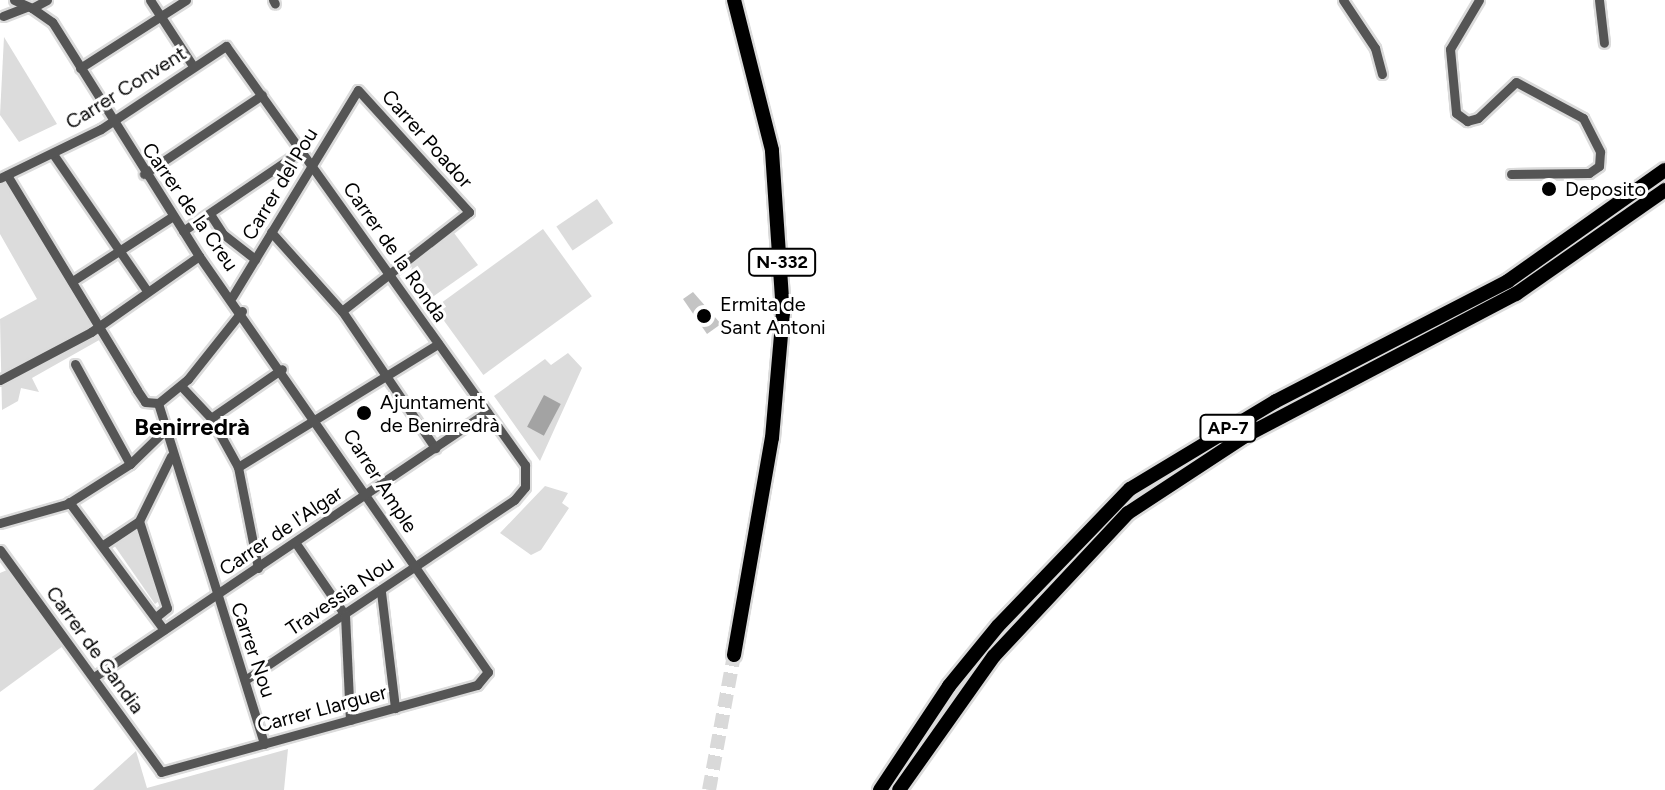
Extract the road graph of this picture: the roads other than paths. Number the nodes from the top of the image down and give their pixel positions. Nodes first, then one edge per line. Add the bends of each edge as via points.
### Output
1 (12, 0) edge
2 (47, 0) edge
3 (150, 0) edge
4 (186, 0) edge
5 (734, 0) edge
6 (1343, 0) edge
7 (1479, 0) edge
8 (1599, 0) edge
9 (29, 7) junction
10 (160, 17) junction
11 (2, 18) edge
12 (52, 22) junction
13 (1604, 43) dead end
14 (226, 46) joint
15 (193, 66) junction
16 (80, 68) junction
17 (1382, 74) dead end
18 (358, 90) joint
19 (262, 95) junction
20 (111, 122) junction
21 (301, 151) junction
22 (53, 154) junction
23 (312, 167) junction
24 (1665, 170) edge
25 (144, 174) junction
26 (1511, 174) dead end
27 (4, 176) edge
28 (1665, 190) edge
29 (210, 214) junction
30 (173, 216) junction
31 (183, 231) junction
32 (271, 232) junction
33 (119, 251) junction
34 (199, 256) junction
35 (255, 259) junction
36 (389, 274) junction
37 (74, 280) junction
38 (147, 291) junction
39 (232, 297) junction
40 (242, 311) junction
41 (342, 311) junction
42 (101, 326) junction
43 (438, 344) junction
44 (75, 364) dead end
45 (282, 369) junction
46 (388, 379) junction
47 (0, 380) edge
48 (181, 386) junction
49 (158, 403) junction
50 (487, 412) junction
51 (211, 418) junction
52 (320, 422) junction
53 (164, 431) junction
54 (435, 448) junction
55 (171, 456) junction
56 (130, 464) junction
57 (238, 467) junction
58 (527, 482) joint
59 (367, 494) junction
60 (69, 502) junction
61 (139, 521) junction
62 (0, 523) edge
63 (295, 542) junction
64 (103, 545) junction
65 (0, 550) edge
66 (258, 568) junction
67 (414, 568) junction
68 (381, 592) junction
69 (216, 597) junction
70 (345, 615) junction
71 (156, 617) junction
72 (164, 630) junction
73 (734, 655) tunnel mouth
74 (488, 672) joint
75 (94, 677) junction
76 (245, 680) junction
77 (395, 708) junction
78 (350, 720) junction
79 (264, 744) junction
80 (161, 772) joint
81 (880, 790) edge
82 (899, 790) edge

1 - 9 street
1 - 11 street
2 - 9 street
2 - 12 street
3 - 10 street
4 - 10 street
5 - 73 highway, N-332 via 772,150 783,313 772,438
6 - 17 street via 1375,48
7 - 26 street via 1450,49 1456,113 1467,121 1478,118 1516,82 1583,118 1600,152 1599,166 1589,173
8 - 13 street
9 - 11 street
9 - 12 street
10 - 15 street
10 - 16 street
12 - 16 street, Carrer de la Creu
14 - 15 street, Carrer Convent
14 - 19 street, Carrer de la Ronda
15 - 20 street, Carrer Convent
16 - 20 street, Carrer de la Creu
18 - 23 street, Carrer del Pou
18 - 36 street, Carrer Poador via 469,212
19 - 21 street, Carrer de la Ronda
19 - 25 street
20 - 22 street, Carrer Convent
20 - 25 street, Carrer de la Creu
21 - 23 street, Carrer de la Ronda
21 - 29 street
22 - 27 street, Carrer Convent
22 - 33 street
23 - 32 street, Carrer del Pou
23 - 36 street, Carrer de la Ronda
24 - 81 highway, AP-7 via 1508,281 1232,426 1130,489 998,626 949,686
25 - 30 street, Carrer de la Creu
27 - 37 street
28 - 82 highway, AP-7 via 1527,288 1245,436 1128,513 994,656
29 - 31 street
29 - 35 street via 223,234
30 - 31 street, Carrer de la Creu
30 - 33 street
31 - 34 street, Carrer de la Creu
32 - 35 street, Carrer del Pou
32 - 41 street
33 - 37 street
33 - 38 street
34 - 38 street
34 - 39 street, Carrer de la Creu
35 - 39 street, Carrer del Pou
36 - 41 street
36 - 43 street, Carrer de la Ronda
37 - 42 street
38 - 42 street
39 - 40 street, Carrer de la Creu
40 - 45 street, Carrer Ample
40 - 48 street
41 - 46 street
42 - 47 street
42 - 49 street via 145,402
43 - 46 street
43 - 50 street, Carrer de la Ronda
44 - 56 street
45 - 51 street
45 - 52 street, Carrer Ample
46 - 52 street
46 - 54 street
48 - 49 street
48 - 51 street
49 - 53 street, Carrer Nou
50 - 54 street, Carrer de l'Algar
50 - 58 street, Carrer de la Ronda via 523,462
51 - 57 street
52 - 57 street
52 - 59 street, Carrer Ample
53 - 55 street, Carrer Nou
53 - 56 street
54 - 59 street, Carrer de l'Algar
55 - 61 street
55 - 69 street, Carrer Nou
56 - 60 street
57 - 66 street
58 - 67 street, Travessia Nou via 514,500
59 - 63 street, Carrer de l'Algar
59 - 67 street, Carrer Ample
60 - 62 street
60 - 64 street
61 - 64 street
61 - 71 street via 167,608
63 - 66 street, Carrer de l'Algar
63 - 70 street
64 - 71 street
65 - 75 street, Carrer de Gandia
66 - 69 street, Carrer de l'Algar
67 - 68 street, Travessia Nou
67 - 74 street, Carrer Ample
68 - 70 street, Travessia Nou
68 - 77 street
69 - 72 street, Carrer de l'Algar
69 - 76 street, Carrer Nou
70 - 76 street, Travessia Nou
70 - 78 street
71 - 72 street
72 - 75 street, Carrer de l'Algar
74 - 77 street, Carrer Llarguer via 477,685
75 - 80 street, Carrer de Gandia
76 - 79 street, Carrer Nou
77 - 78 street, Carrer Llarguer
78 - 79 street, Carrer Llarguer
79 - 80 street, Carrer Llarguer

